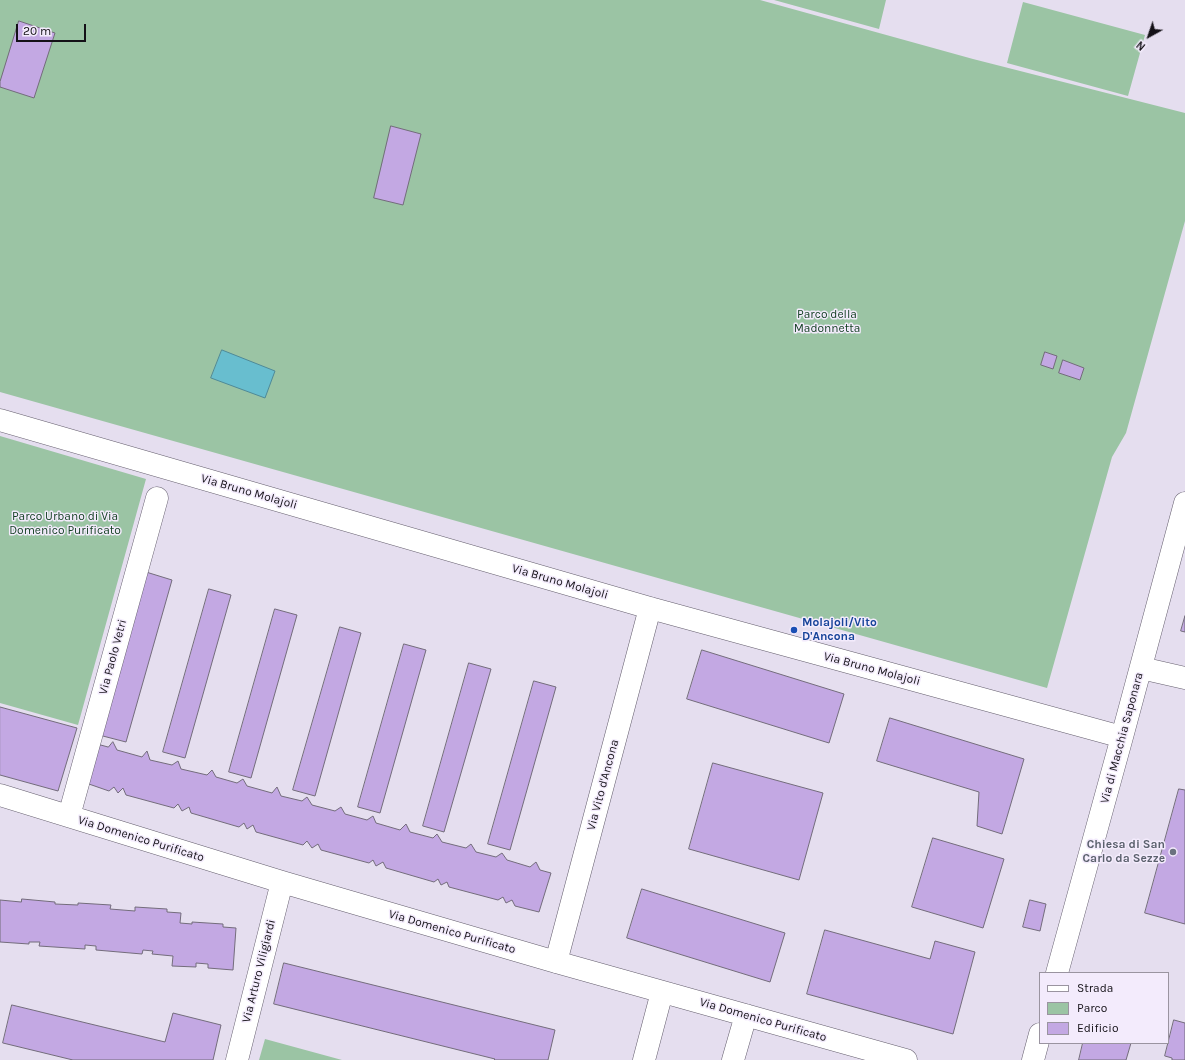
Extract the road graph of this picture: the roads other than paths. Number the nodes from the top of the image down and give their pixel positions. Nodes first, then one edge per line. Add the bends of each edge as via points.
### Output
1 (0, 420) edge
2 (157, 498) dead end
3 (1185, 503) edge
4 (650, 608) junction
5 (1141, 668) junction
6 (1185, 678) edge
7 (1122, 737) junction
8 (0, 795) edge
9 (69, 816) junction
10 (282, 882) junction
11 (556, 962) junction
12 (1057, 972) edge
13 (662, 992) junction
14 (746, 1015) junction
15 (1039, 1038) edge
16 (237, 1060) edge
17 (644, 1060) edge
18 (733, 1060) edge
19 (906, 1060) edge
20 (1033, 1060) edge

1 - 4 street, Via Bruno Molajoli
2 - 9 street, Via Paolo Vetri
3 - 5 street, Via di Macchia Saponara
4 - 7 street, Via Bruno Molajoli
4 - 11 street, Via Vito d'Ancona
5 - 6 street
5 - 7 street, Via di Macchia Saponara
7 - 12 street, Via di Macchia Saponara
8 - 9 street, Via Domenico Purificato
9 - 10 street, Via Domenico Purificato
10 - 11 street, Via Domenico Purificato
10 - 16 street, Via Arturo Viligiardi
11 - 13 street, Via Domenico Purificato
13 - 14 street, Via Domenico Purificato
13 - 17 street
14 - 18 street
14 - 19 street, Via Domenico Purificato
15 - 20 street

